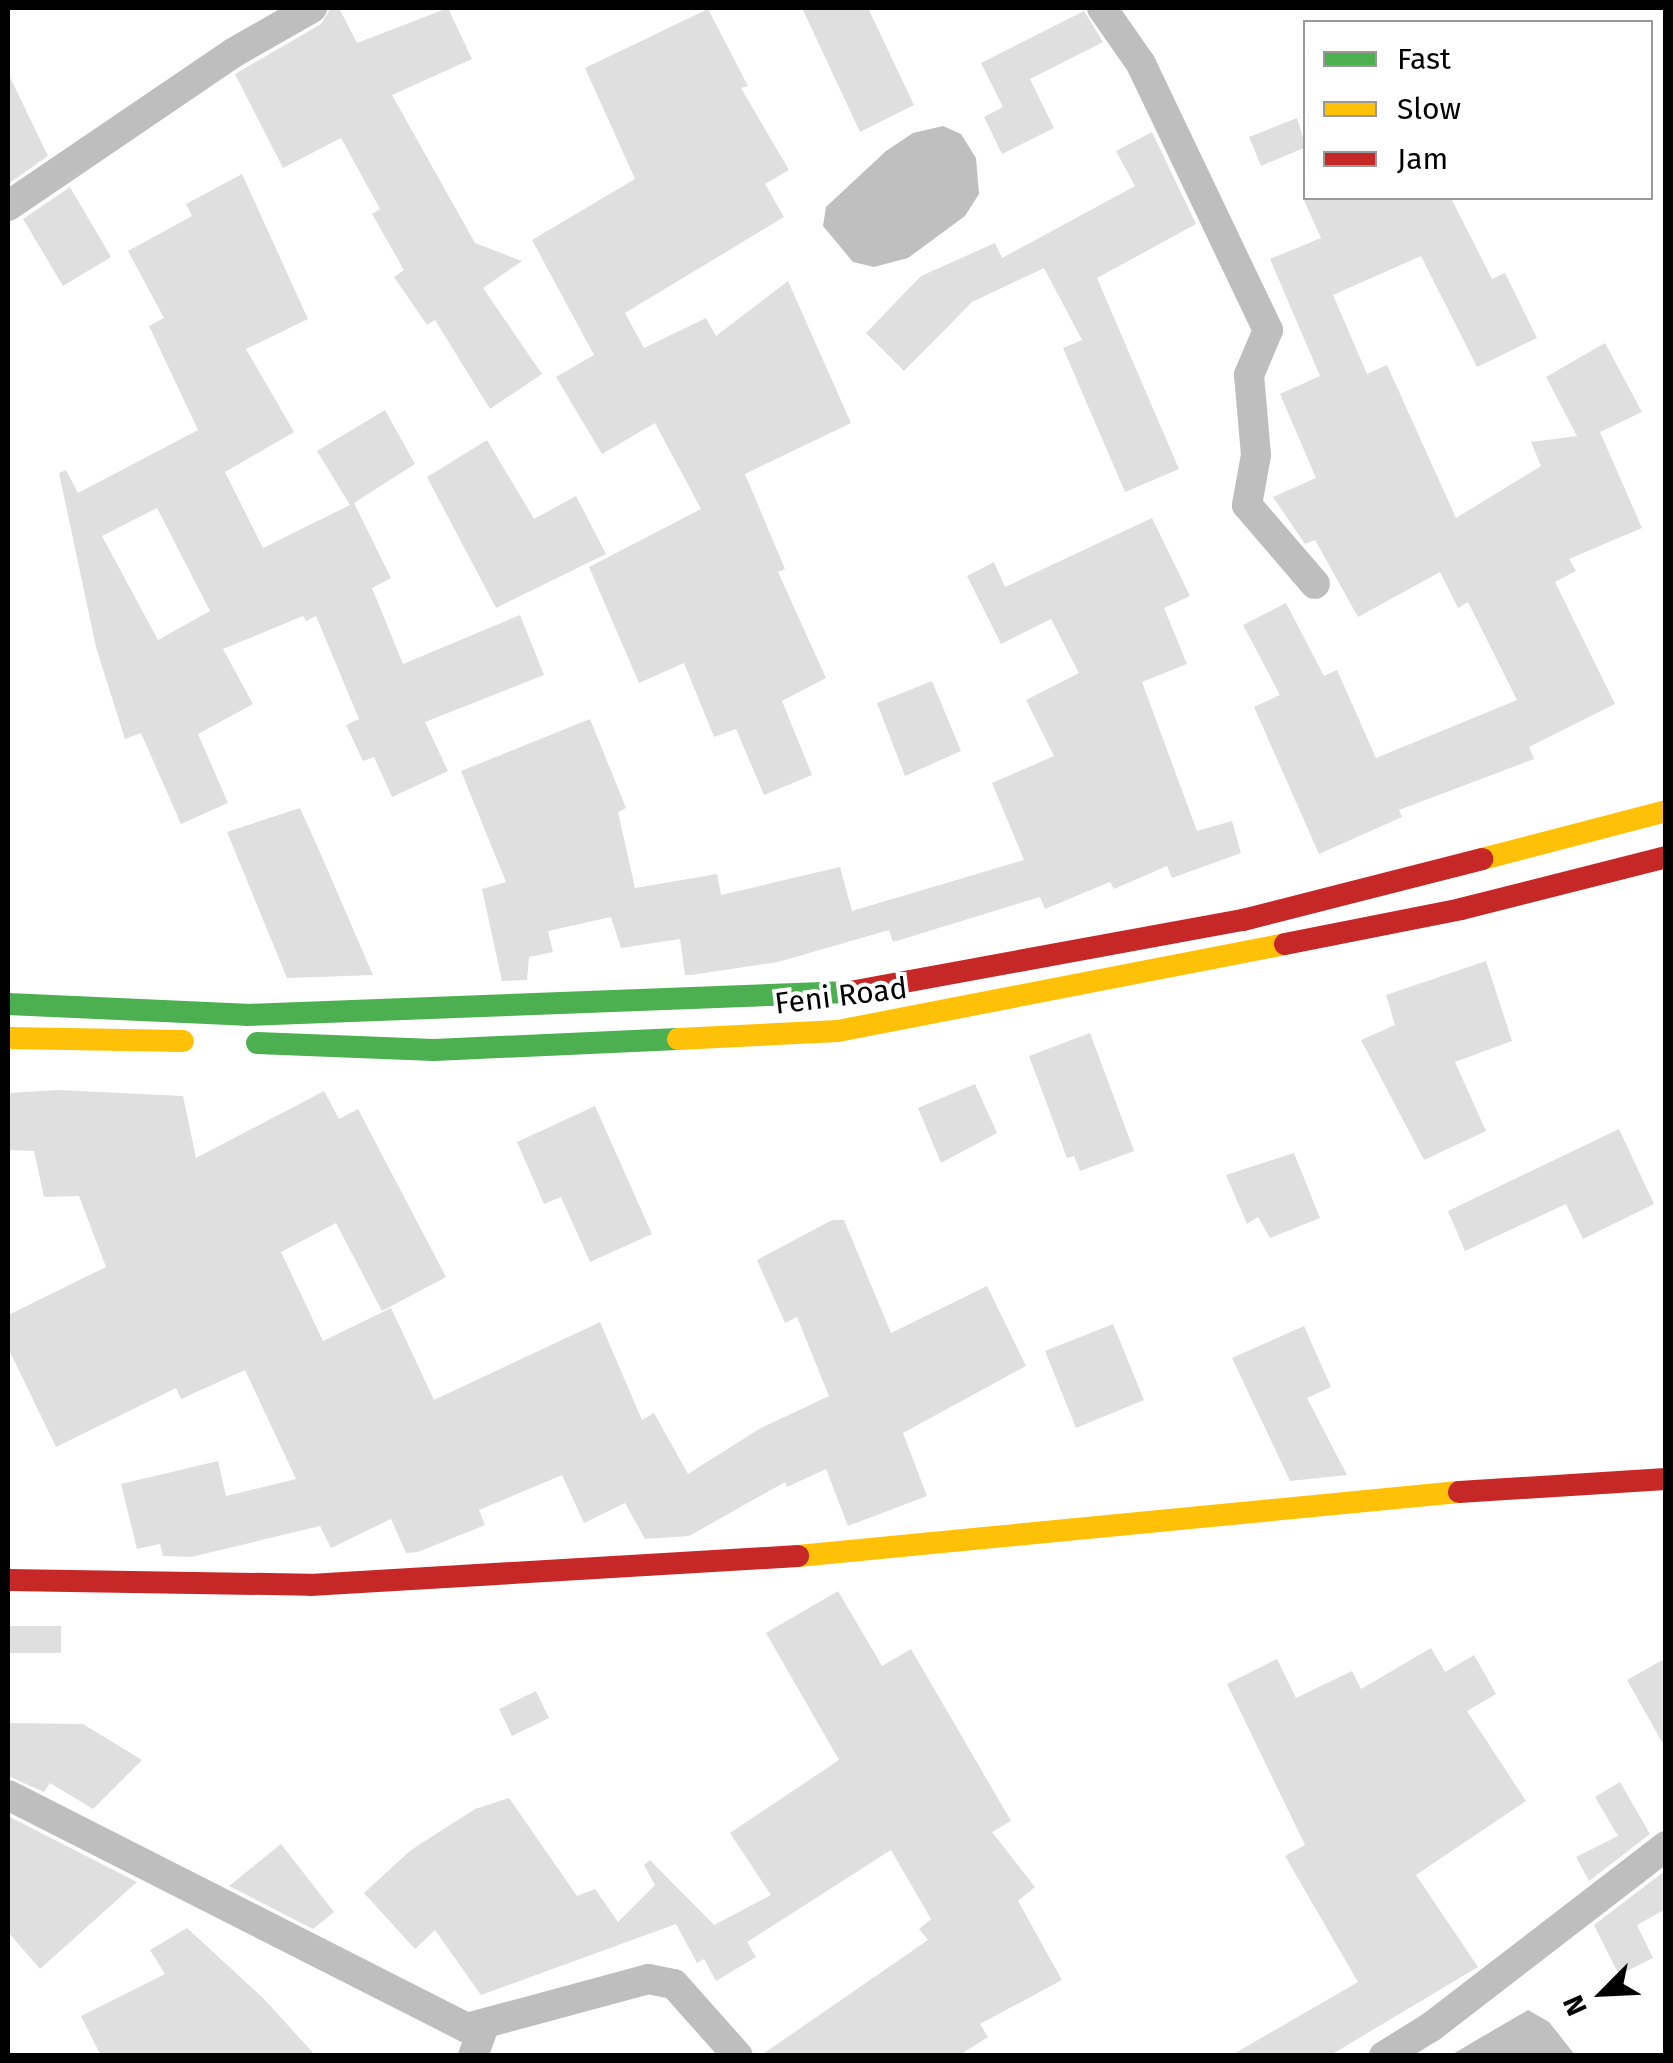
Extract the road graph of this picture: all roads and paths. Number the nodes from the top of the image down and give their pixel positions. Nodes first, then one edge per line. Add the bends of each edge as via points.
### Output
1 (312, 8) edge
2 (1102, 8) edge
3 (8, 206) edge
4 (1315, 584) dead end
5 (1666, 811) edge
6 (1666, 857) edge
7 (8, 1004) edge
8 (8, 1038) edge
9 (202, 1041) dead end
10 (240, 1042) dead end
11 (1666, 1478) edge
12 (8, 1580) edge
13 (8, 1796) edge
14 (1666, 1846) edge
15 (484, 2026) junction
16 (473, 2056) edge
17 (738, 2056) edge
18 (1384, 2056) edge

1 - 3 street via 233,53
2 - 4 street via 1141,64 1268,330 1249,374 1256,456 1247,505
5 - 7 main road via 1243,920 814,997 246,1015
6 - 10 main road, Feni Road via 1462,909 838,1032 434,1050
8 - 9 main road
11 - 12 main road via 1373,1498 869,1552 310,1586
13 - 15 street via 372,1977 417,2007 466,2028
14 - 18 street
15 - 16 street
15 - 17 street via 648,1979 674,1984

